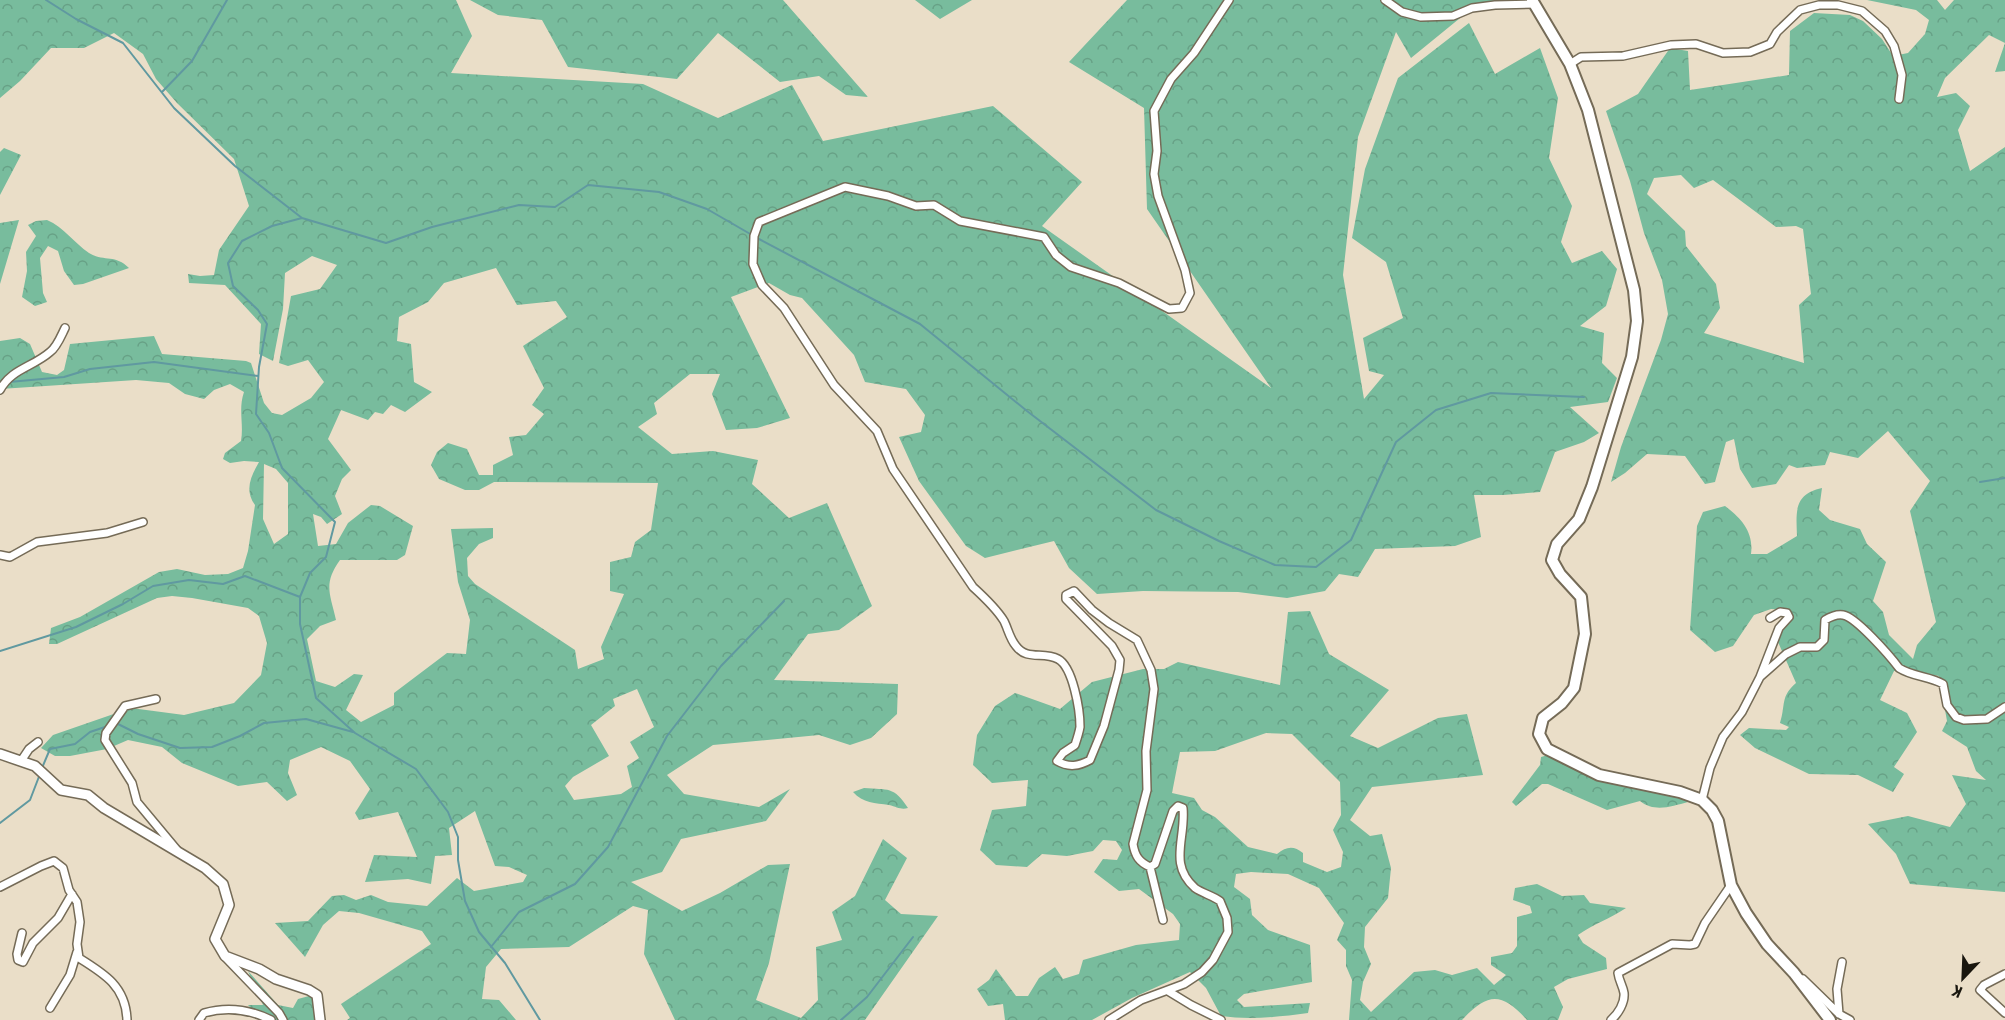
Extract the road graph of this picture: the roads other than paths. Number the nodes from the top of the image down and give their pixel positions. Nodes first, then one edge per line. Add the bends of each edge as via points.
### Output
1 (1229, 0) edge
2 (1384, 0) edge
3 (1533, 2) edge
4 (1570, 64) junction
5 (1899, 99) dead end
6 (65, 328) dead end
7 (0, 390) edge
8 (144, 522) dead end
9 (0, 555) edge
10 (1770, 618) dead end
11 (1760, 677) junction
12 (156, 699) dead end
13 (2005, 707) edge
14 (38, 742) dead end
15 (0, 754) edge
16 (21, 761) junction
17 (1702, 800) junction
18 (181, 854) junction
19 (1150, 867) junction
20 (1731, 885) junction
21 (0, 887) edge
22 (72, 894) junction
23 (1163, 920) dead end
24 (22, 933) dead end
25 (78, 949) junction
26 (225, 956) junction
27 (1842, 962) dead end
28 (1794, 974) junction
29 (2005, 974) edge
30 (1168, 991) junction
31 (50, 1008) dead end
32 (2005, 1013) edge
33 (1828, 1016) edge
34 (127, 1020) edge
35 (199, 1020) edge
36 (271, 1020) edge
37 (283, 1020) edge
38 (320, 1020) edge
39 (1109, 1020) edge
40 (1221, 1020) edge
41 (1611, 1020) edge
42 (1850, 1020) edge

1 - 19 street via 1194,53 1171,79 1154,111 1158,196 1190,293 1182,308 1169,309 1119,284 1071,267 1056,255 1044,237 960,221 934,205 916,206 845,187 759,222 754,236 753,264 762,285 784,308 834,385 877,431 893,469 973,587 1004,621 1015,646 1024,654 1059,659 1069,672 1080,729 1076,745 1057,761 1064,766 1080,766 1090,760 1104,726 1120,660 1066,595 1074,591 1109,623 1137,640 1151,670 1154,689 1146,751 1147,790 1133,844 1140,862
2 - 3 street via 1402,12 1421,17 1453,16 1494,5
3 - 4 main road
4 - 5 street via 1581,57 1623,56 1671,45 1696,44 1723,53 1750,52 1770,44 1800,10 1838,5 1862,11 1885,31 1902,75
4 - 17 main road via 1591,121 1634,290 1637,321 1632,357 1592,487 1579,519 1557,544 1552,560 1581,597 1585,634 1574,688 1543,718 1539,734 1547,749 1599,775
6 - 7 street via 52,350 16,371
8 - 9 street via 107,533 37,542 10,557
10 - 11 street via 1780,612 1789,617 1779,628
11 - 13 street via 1786,654 1800,647 1817,646 1824,640 1825,620 1843,615 1854,620 1899,668 1943,684 1947,705 1956,717 1987,719
11 - 17 street via 1743,712 1723,737
12 - 18 street via 125,706 105,740 132,783 137,802
14 - 16 street
15 - 16 street
16 - 18 street via 35,766 61,790 88,795
17 - 20 main road via 1718,821
18 - 26 street via 223,884 229,904 215,939
19 - 23 street
19 - 30 street via 1161,850 1173,811 1178,806 1183,808 1180,868 1198,890 1220,901 1227,918 1228,932 1213,960 1193,978
20 - 28 main road via 1767,944
20 - 41 street via 1695,944 1672,944 1618,973 1624,992
21 - 22 street via 54,861 63,868
22 - 24 street via 23,962 17,954
22 - 25 street via 80,922
25 - 31 street via 70,975
25 - 34 street via 79,958 112,982 123,996
26 - 37 street
26 - 38 street via 317,995
27 - 33 street
28 - 33 main road
28 - 33 street via 1814,989
29 - 32 street via 1980,990
30 - 39 street via 1141,1000
30 - 40 street
33 - 42 street
35 - 36 street via 204,1013 230,1008

